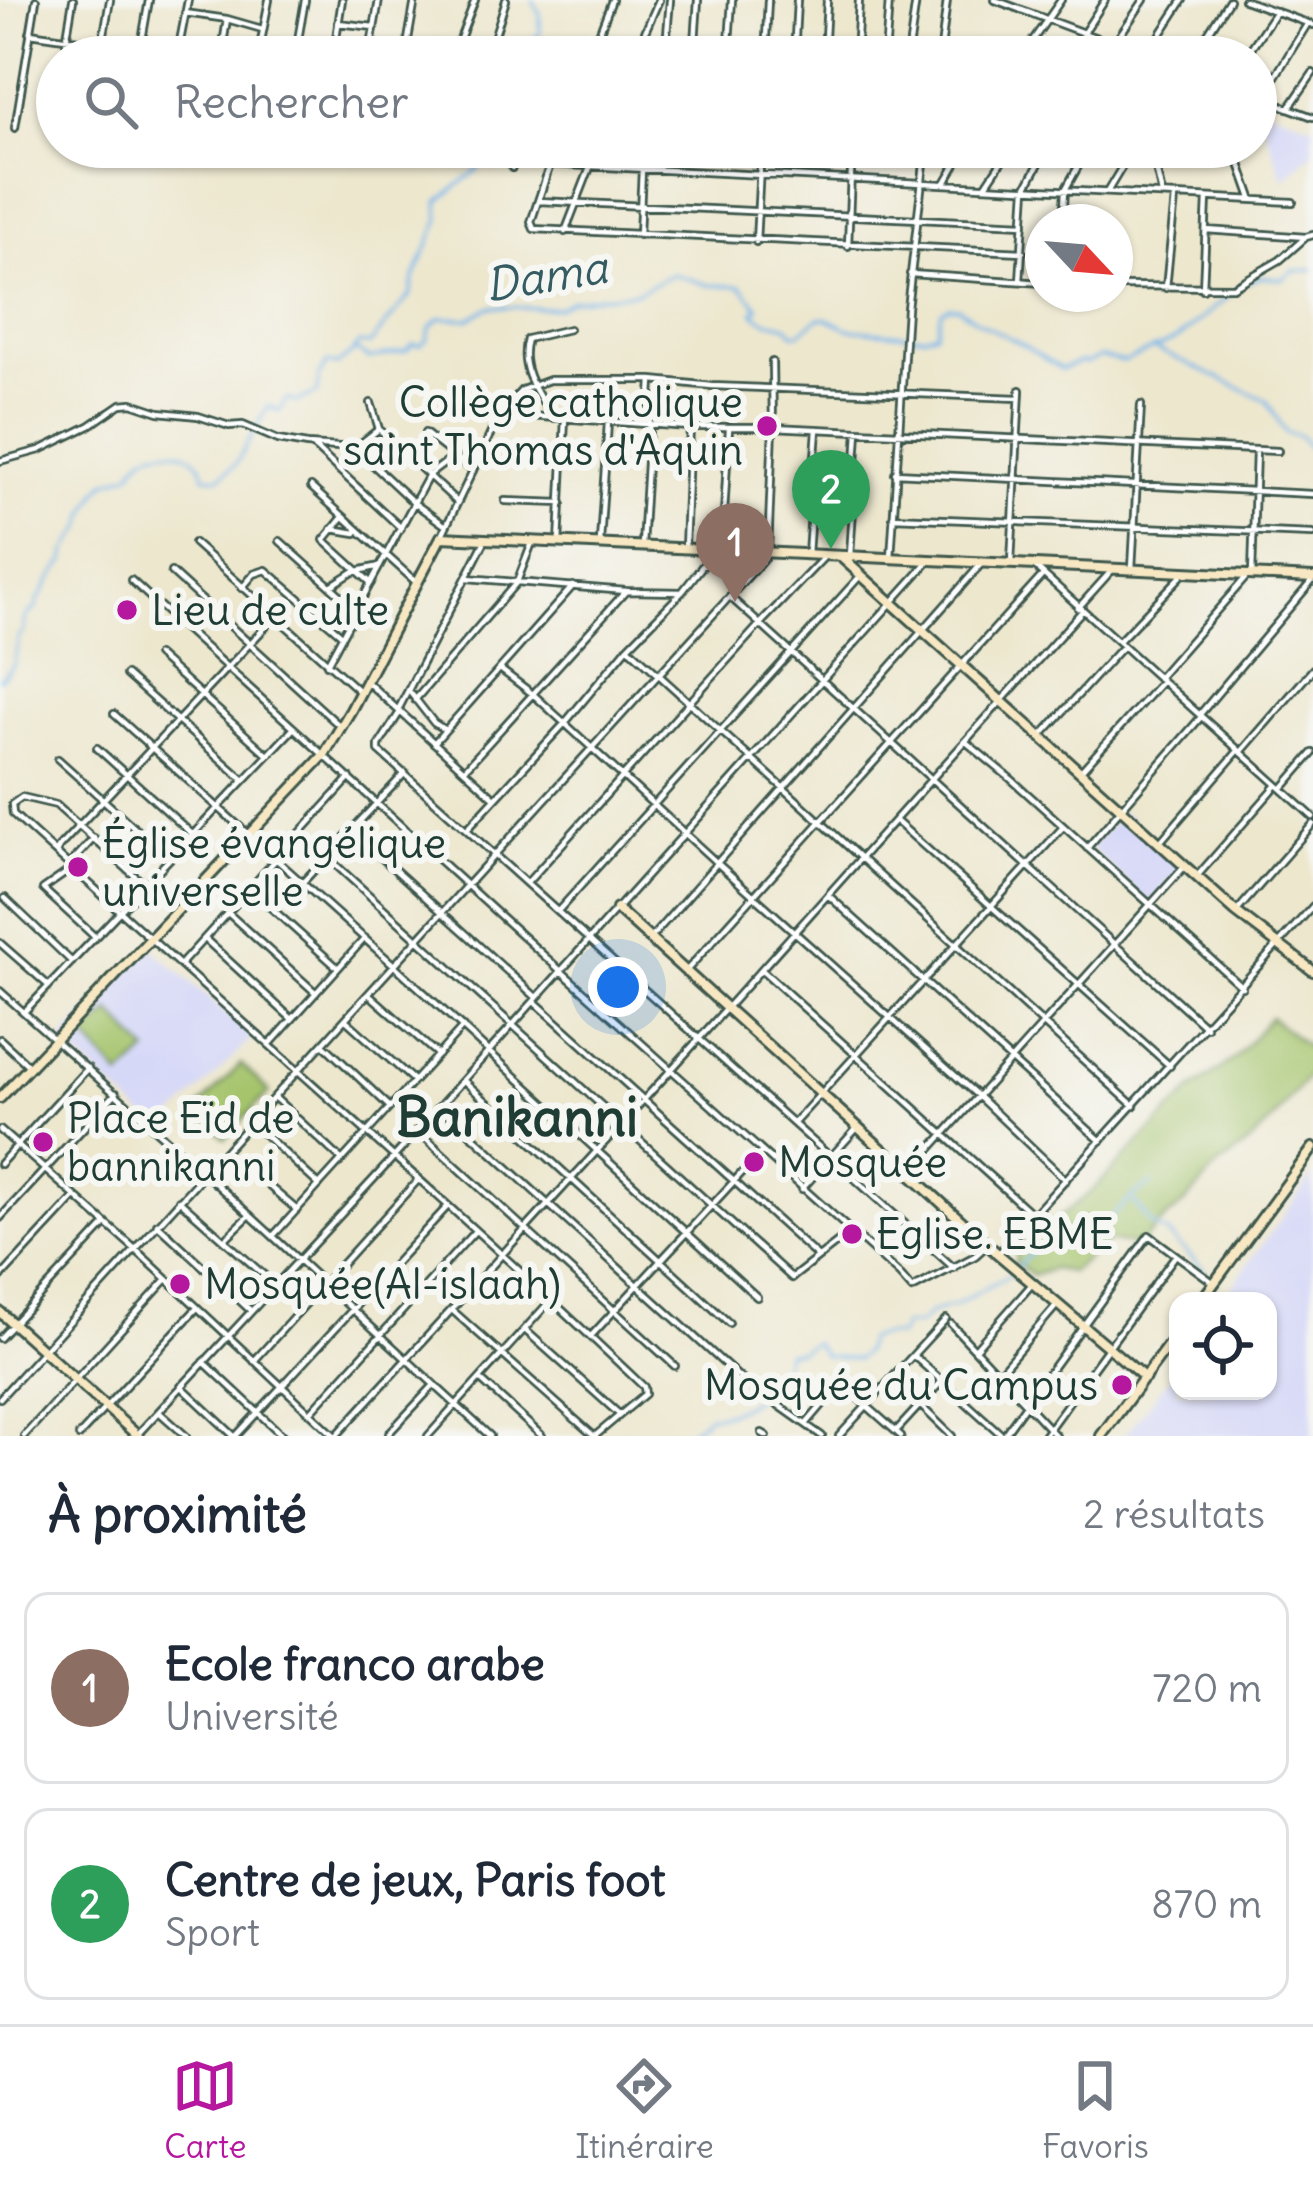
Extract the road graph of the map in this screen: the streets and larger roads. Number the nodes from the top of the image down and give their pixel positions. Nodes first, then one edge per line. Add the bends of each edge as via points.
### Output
1 (36, 0) edge
2 (73, 0) edge
3 (110, 0) edge
4 (149, 0) edge
5 (188, 0) edge
6 (269, 0) edge
7 (305, 0) edge
8 (341, 0) edge
9 (379, 0) edge
10 (415, 0) edge
11 (475, 0) edge
12 (506, 0) edge
13 (612, 0) edge
14 (658, 0) edge
15 (670, 0) edge
16 (698, 0) edge
17 (732, 0) edge
18 (768, 0) edge
19 (797, 0) edge
20 (827, 0) edge
21 (859, 0) edge
22 (890, 0) edge
23 (916, 0) edge
24 (947, 0) edge
25 (994, 0) edge
26 (1022, 0) edge
27 (1060, 0) edge
28 (1105, 0) edge
29 (1144, 0) edge
30 (1183, 0) edge
31 (1229, 0) edge
32 (1244, 0) edge
33 (1016, 9) junction
34 (1276, 11) junction
35 (185, 13) junction
36 (227, 20) junction
37 (1046, 20) junction
38 (338, 23) junction
39 (1310, 24) edge
40 (374, 27) junction
41 (262, 29) junction
42 (30, 33) junction
43 (1083, 34) junction
44 (48, 36) edge
45 (67, 36) edge
46 (103, 36) edge
47 (143, 36) edge
48 (181, 36) edge
49 (224, 36) edge
50 (261, 36) edge
51 (299, 36) edge
52 (336, 36) edge
53 (372, 36) edge
54 (409, 36) edge
55 (461, 36) edge
56 (495, 36) edge
57 (598, 36) edge
58 (643, 36) edge
59 (667, 36) edge
60 (695, 36) edge
61 (729, 36) edge
62 (766, 36) edge
63 (795, 36) edge
64 (825, 36) edge
65 (857, 36) edge
66 (887, 36) edge
67 (911, 36) edge
68 (943, 36) edge
69 (1036, 36) edge
70 (1089, 36) edge
71 (1119, 36) edge
72 (1160, 36) edge
73 (1206, 36) edge
74 (1259, 36) edge
75 (1277, 71) edge
76 (1313, 73) edge
77 (1277, 104) edge
78 (1289, 108) junction
79 (1313, 117) edge
80 (15, 128) dead end
81 (548, 168) edge
82 (589, 168) edge
83 (625, 168) edge
84 (760, 168) edge
85 (851, 168) edge
86 (923, 168) edge
87 (954, 168) edge
88 (997, 168) edge
89 (1037, 168) edge
90 (1077, 168) edge
91 (1121, 168) edge
92 (1155, 168) edge
93 (1241, 168) edge
94 (642, 169) junction
95 (760, 174) junction
96 (851, 178) junction
97 (921, 182) junction
98 (945, 183) junction
99 (986, 185) junction
100 (1026, 188) junction
101 (1065, 190) junction
102 (1107, 192) junction
103 (1162, 195) junction
104 (1175, 196) junction
105 (1207, 197) junction
106 (1252, 200) junction
107 (538, 201) junction
108 (578, 202) junction
109 (1293, 202) dead end
110 (1064, 204) edge
111 (640, 206) junction
112 (759, 213) junction
113 (848, 217) junction
114 (917, 220) junction
115 (1024, 224) junction
116 (1205, 230) junction
117 (565, 232) junction
118 (639, 236) junction
119 (1310, 236) edge
120 (756, 242) junction
121 (848, 246) junction
122 (913, 249) junction
123 (1023, 253) junction
124 (910, 274) junction
125 (1020, 280) junction
126 (1025, 281) edge
127 (1133, 287) edge
128 (1166, 288) junction
129 (1203, 289) junction
130 (569, 329) dead end
131 (772, 362) dead end
132 (652, 380) junction
133 (531, 386) junction
134 (772, 388) junction
135 (900, 394) junction
136 (371, 404) dead end
137 (1141, 405) dead end
138 (500, 414) junction
139 (552, 417) junction
140 (565, 418) junction
141 (608, 422) junction
142 (649, 424) junction
143 (690, 427) junction
144 (773, 427) junction
145 (729, 428) junction
146 (379, 429) junction
147 (817, 429) junction
148 (858, 431) junction
149 (425, 433) dead end
150 (898, 433) junction
151 (1018, 439) junction
152 (1140, 444) junction
153 (312, 446) junction
154 (355, 448) junction
155 (1256, 450) junction
156 (1277, 451) dead end
157 (453, 457) junction
158 (0, 461) edge
159 (473, 471) junction
160 (896, 473) junction
161 (429, 476) junction
162 (1016, 480) junction
163 (1137, 486) junction
164 (311, 487) dead end
165 (1254, 492) junction
166 (1313, 494) edge
167 (505, 501) dead end
168 (458, 502) junction
169 (414, 503) junction
170 (562, 503) junction
171 (343, 517) junction
172 (893, 517) junction
173 (1015, 522) junction
174 (446, 526) junction
175 (1135, 527) junction
176 (400, 529) junction
177 (332, 530) junction
178 (1253, 532) junction
179 (361, 533) junction
180 (1313, 534) edge
181 (441, 537) junction
182 (487, 538) junction
183 (280, 541) dead end
184 (194, 543) dead end
185 (532, 543) junction
186 (559, 544) junction
187 (600, 545) junction
188 (642, 546) junction
189 (685, 549) junction
190 (719, 549) junction
191 (768, 552) junction
192 (808, 554) junction
193 (827, 554) junction
194 (386, 556) junction
195 (845, 556) junction
196 (891, 558) junction
197 (930, 560) junction
198 (982, 562) junction
199 (1011, 563) junction
200 (1032, 564) junction
201 (380, 566) junction
202 (1113, 569) junction
203 (1132, 569) junction
204 (358, 571) junction
205 (171, 572) dead end
206 (1185, 572) junction
207 (861, 574) junction
208 (1250, 575) junction
209 (1042, 576) junction
210 (466, 578) junction
211 (1313, 579) edge
212 (131, 580) dead end
213 (517, 582) junction
214 (371, 583) junction
215 (417, 583) junction
216 (331, 586) junction
217 (572, 586) junction
218 (242, 588) junction
219 (626, 591) junction
220 (682, 592) junction
221 (730, 597) junction
222 (892, 602) junction
223 (1080, 609) junction
224 (356, 610) junction
225 (274, 618) junction
226 (760, 624) junction
227 (924, 631) junction
228 (343, 635) junction
229 (250, 643) junction
230 (1120, 645) junction
231 (628, 647) junction
232 (791, 653) junction
233 (157, 655) dead end
234 (327, 664) junction
235 (963, 666) junction
236 (227, 668) junction
237 (500, 669) junction
238 (1313, 669) edge
239 (126, 675) dead end
240 (658, 675) junction
241 (823, 679) junction
242 (1159, 680) junction
243 (366, 681) junction
244 (409, 691) junction
245 (360, 692) junction
246 (201, 695) junction
247 (534, 695) junction
248 (415, 700) junction
249 (1003, 702) junction
250 (689, 703) junction
251 (855, 708) junction
252 (399, 711) junction
253 (114, 714) dead end
254 (1200, 716) junction
255 (178, 721) junction
256 (564, 724) junction
257 (341, 727) junction
258 (294, 728) junction
259 (445, 730) junction
260 (720, 731) junction
261 (1041, 736) junction
262 (966, 742) junction
263 (434, 743) junction
264 (891, 744) junction
265 (152, 747) junction
266 (97, 748) dead end
267 (591, 749) junction
268 (1239, 752) junction
269 (1313, 753) edge
270 (268, 755) junction
271 (323, 755) junction
272 (58, 759) dead end
273 (751, 759) junction
274 (464, 770) junction
275 (1080, 772) junction
276 (405, 773) junction
277 (127, 775) junction
278 (622, 777) junction
279 (350, 778) junction
280 (244, 780) junction
281 (932, 780) junction
282 (1280, 787) junction
283 (784, 788) junction
284 (494, 798) junction
285 (103, 800) junction
286 (379, 804) junction
287 (653, 806) junction
288 (218, 807) junction
289 (1121, 808) junction
290 (896, 820) junction
291 (1313, 821) edge
292 (821, 822) junction
293 (80, 825) junction
294 (1063, 826) junction
295 (467, 829) junction
296 (352, 831) junction
297 (248, 832) junction
298 (192, 834) junction
299 (684, 834) junction
300 (94, 838) junction
301 (1159, 843) junction
302 (1087, 848) junction
303 (56, 853) junction
304 (495, 854) junction
305 (327, 857) junction
306 (168, 858) junction
307 (277, 858) junction
308 (861, 858) junction
309 (717, 863) junction
310 (72, 866) junction
311 (1027, 866) junction
312 (1185, 866) junction
313 (1197, 877) junction
314 (302, 882) junction
315 (527, 883) junction
316 (145, 885) junction
317 (467, 885) junction
318 (250, 889) junction
319 (828, 894) junction
320 (754, 896) junction
321 (5, 898) dead end
322 (110, 900) junction
323 (130, 901) junction
324 (992, 905) junction
325 (1150, 906) junction
326 (1313, 906) edge
327 (617, 909) junction
328 (121, 910) junction
329 (558, 911) junction
330 (442, 912) junction
331 (1236, 912) junction
332 (228, 913) junction
333 (794, 932) junction
334 (95, 938) junction
335 (364, 938) junction
336 (418, 938) junction
337 (650, 938) junction
338 (148, 939) junction
339 (205, 939) junction
340 (589, 940) junction
341 (0, 943) edge
342 (956, 944) junction
343 (1114, 945) junction
344 (1278, 945) junction
345 (72, 962) junction
346 (181, 964) junction
347 (394, 964) junction
348 (338, 968) junction
349 (761, 968) junction
350 (561, 971) junction
351 (686, 971) junction
352 (1313, 971) edge
353 (923, 981) junction
354 (1080, 984) junction
355 (49, 986) junction
356 (1242, 988) junction
357 (0, 991) edge
358 (316, 992) junction
359 (368, 993) junction
360 (536, 999) junction
361 (725, 1007) junction
362 (24, 1012) junction
363 (890, 1018) junction
364 (292, 1019) junction
365 (344, 1019) junction
366 (1043, 1024) junction
367 (513, 1025) junction
368 (1206, 1027) junction
369 (463, 1028) junction
370 (55, 1038) junction
371 (698, 1038) junction
372 (0, 1039) edge
373 (322, 1043) junction
374 (270, 1044) junction
375 (488, 1052) junction
376 (437, 1055) junction
377 (856, 1055) junction
378 (1011, 1060) junction
379 (29, 1066) junction
380 (1170, 1066) junction
381 (88, 1068) junction
382 (298, 1070) junction
383 (671, 1070) junction
384 (463, 1080) junction
385 (414, 1081) junction
386 (2, 1091) edge
387 (116, 1094) junction
388 (821, 1094) junction
389 (978, 1096) junction
390 (274, 1097) junction
391 (643, 1100) junction
392 (440, 1106) junction
393 (1134, 1106) junction
394 (390, 1107) junction
395 (250, 1122) junction
396 (621, 1123) junction
397 (794, 1123) junction
398 (858, 1127) junction
399 (0, 1130) edge
400 (418, 1131) junction
401 (367, 1132) junction
402 (944, 1134) junction
403 (1101, 1142) junction
404 (17, 1145) junction
405 (1313, 1148) edge
406 (596, 1151) junction
407 (761, 1152) junction
408 (394, 1157) junction
409 (831, 1157) junction
410 (341, 1160) junction
411 (0, 1164) edge
412 (45, 1170) junction
413 (204, 1173) junction
414 (909, 1173) junction
415 (572, 1178) junction
416 (418, 1180) junction
417 (1066, 1180) junction
418 (734, 1181) junction
419 (320, 1185) junction
420 (269, 1186) dead end
421 (802, 1189) junction
422 (75, 1197) junction
423 (179, 1200) junction
424 (548, 1204) junction
425 (712, 1205) junction
426 (447, 1207) junction
427 (297, 1210) junction
428 (250, 1216) junction
429 (1034, 1216) junction
430 (0, 1218) edge
431 (106, 1224) junction
432 (157, 1224) junction
433 (525, 1229) junction
434 (475, 1231) junction
435 (686, 1232) junction
436 (851, 1232) junction
437 (273, 1236) junction
438 (224, 1240) junction
439 (988, 1245) junction
440 (135, 1249) junction
441 (998, 1254) junction
442 (502, 1255) junction
443 (1176, 1255) junction
444 (818, 1257) junction
445 (298, 1259) junction
446 (662, 1259) junction
447 (954, 1268) junction
448 (0, 1278) edge
449 (167, 1280) junction
450 (324, 1283) junction
451 (1034, 1283) junction
452 (1214, 1283) junction
453 (274, 1284) junction
454 (638, 1285) junction
455 (1208, 1292) edge
456 (757, 1297) dead end
457 (551, 1300) junction
458 (1058, 1304) junction
459 (197, 1308) junction
460 (352, 1309) junction
461 (251, 1310) junction
462 (452, 1310) junction
463 (614, 1310) junction
464 (0, 1312) edge
465 (729, 1323) dead end
466 (13, 1324) junction
467 (1083, 1326) junction
468 (525, 1330) junction
469 (227, 1336) junction
470 (380, 1336) junction
471 (591, 1336) junction
472 (0, 1337) edge
473 (1169, 1345) edge
474 (1109, 1347) junction
475 (975, 1349) junction
476 (44, 1352) junction
477 (913, 1355) junction
478 (502, 1356) junction
479 (407, 1360) junction
480 (254, 1361) junction
481 (204, 1362) junction
482 (675, 1366) dead end
483 (998, 1374) junction
484 (1145, 1378) junction
485 (75, 1380) junction
486 (481, 1380) junction
487 (942, 1381) junction
488 (434, 1385) junction
489 (181, 1386) junction
490 (281, 1386) junction
491 (0, 1398) edge
492 (1027, 1404) junction
493 (920, 1405) junction
494 (457, 1406) junction
495 (866, 1406) junction
496 (106, 1407) junction
497 (158, 1411) junction
498 (258, 1412) junction
499 (310, 1413) junction
500 (622, 1415) junction
501 (806, 1424) junction
502 (434, 1429) junction
503 (1049, 1429) junction
504 (389, 1433) edge
505 (898, 1434) edge
506 (23, 1436) edge
507 (80, 1436) edge
508 (137, 1436) edge
509 (186, 1436) edge
510 (235, 1436) edge
511 (283, 1436) edge
512 (335, 1436) edge
513 (428, 1436) edge
514 (442, 1436) edge
515 (490, 1436) edge
516 (542, 1436) edge
517 (595, 1436) edge
518 (822, 1436) edge
519 (839, 1436) edge
520 (952, 1436) edge
521 (1004, 1436) edge
522 (1044, 1436) edge
523 (1056, 1436) edge
524 (1101, 1436) edge

1 - 42 street
2 - 45 street
3 - 46 street
4 - 47 street
5 - 35 street
6 - 41 street
7 - 51 street
8 - 38 street
9 - 40 street
10 - 54 street
11 - 55 street
12 - 56 street
13 - 57 street
14 - 58 street
15 - 59 street
16 - 60 street
17 - 61 street
18 - 62 street
19 - 63 street
20 - 64 street
21 - 65 street
22 - 66 street
23 - 67 street
24 - 68 street
25 - 33 street
26 - 33 street
27 - 37 street
28 - 43 street
29 - 71 street
30 - 72 street
31 - 73 street
32 - 34 street
33 - 37 street
34 - 39 street
34 - 74 street
35 - 36 street
35 - 48 street
36 - 41 street
36 - 49 street
37 - 43 street
37 - 69 street
38 - 40 street
38 - 52 street
39 - 75 street
40 - 53 street
41 - 50 street
42 - 44 street
42 - 80 street
43 - 70 street
76 - 78 street
77 - 78 street
78 - 79 street
81 - 107 street
82 - 108 street
83 - 94 street
84 - 95 street
85 - 96 street
86 - 97 street
87 - 98 street
88 - 99 street
89 - 100 street
90 - 101 street
91 - 102 street
92 - 103 street
93 - 106 street
94 - 95 street
94 - 111 street
95 - 96 street
95 - 112 street
96 - 97 street
96 - 113 street
97 - 98 street
97 - 114 street
98 - 99 street
99 - 100 street
100 - 101 street
100 - 115 street
101 - 102 street
101 - 110 street
102 - 103 street
103 - 104 street
104 - 105 street
104 - 128 street
105 - 106 street
105 - 116 street
106 - 109 street
107 - 108 street
107 - 117 street via 531,227
108 - 111 street
108 - 117 street
111 - 112 street
111 - 118 street
112 - 113 street
112 - 120 street
113 - 114 street
113 - 121 street
114 - 115 street
114 - 122 street
115 - 123 street
116 - 119 street
116 - 129 street
117 - 118 street
118 - 120 street
119 - 129 street via 1233,287
120 - 121 street
121 - 122 street
122 - 123 street
122 - 124 street
123 - 125 street
124 - 125 street
124 - 135 street
125 - 126 street
127 - 128 street
128 - 129 street
130 - 133 street via 524,342
131 - 134 street
132 - 133 street
132 - 134 street
132 - 142 street
133 - 138 street
133 - 139 street
134 - 135 street
134 - 144 street
135 - 150 street
135 - 151 street via 1020,394
136 - 146 street
137 - 152 street
138 - 139 street
138 - 159 street
139 - 140 street
140 - 141 street
140 - 170 street
141 - 142 street
141 - 187 street
142 - 143 street
142 - 188 street
143 - 145 street
143 - 189 street
144 - 145 street
144 - 147 street
144 - 191 street
145 - 190 street
146 - 154 street
146 - 161 street
147 - 148 street
147 - 192 street
148 - 150 street
148 - 195 street
149 - 157 street
150 - 151 street
150 - 160 street
151 - 152 street
151 - 162 street
152 - 155 street
152 - 163 street
153 - 154 street
153 - 158 street via 132,403 40,451
153 - 176 street
154 - 169 street
155 - 156 street
155 - 165 street
157 - 159 street
157 - 161 street
159 - 168 street
160 - 162 street
160 - 172 street
161 - 168 street
161 - 169 street
162 - 163 street
162 - 173 street
163 - 165 street
163 - 175 street
164 - 171 street
165 - 166 street
165 - 178 street
167 - 170 street
168 - 174 street
169 - 174 street
169 - 176 street
170 - 186 street
171 - 177 street
171 - 179 street
172 - 173 street
172 - 196 street
173 - 175 street
173 - 199 street
174 - 181 street
175 - 178 street
175 - 203 street
176 - 194 street
177 - 179 street
177 - 204 street via 324,541
178 - 180 street
178 - 208 street
179 - 194 street
181 - 182 street
181 - 215 street
182 - 185 street
182 - 210 street
183 - 216 street
184 - 218 street
185 - 186 street
185 - 213 street
186 - 187 street
187 - 188 street
188 - 189 street
189 - 190 street
190 - 191 street
190 - 220 street
191 - 192 street
191 - 221 street
192 - 193 street
193 - 195 street
193 - 226 street
194 - 201 street
194 - 215 street
195 - 196 street
195 - 207 street
196 - 197 street
197 - 198 street
197 - 222 street
198 - 199 street
198 - 227 street
199 - 200 street
200 - 202 street
200 - 209 street
201 - 204 street
201 - 214 street
202 - 203 street
202 - 223 street
203 - 206 street
204 - 214 street
204 - 216 street
205 - 229 street
206 - 208 street
206 - 230 street
207 - 222 street
207 - 232 street
208 - 211 street
208 - 242 street
209 - 223 street
209 - 235 street
210 - 213 street
210 - 244 street
211 - 254 street
212 - 236 street
213 - 217 street
213 - 248 street
214 - 224 street
215 - 243 street
216 - 224 street
217 - 219 street
217 - 237 street
218 - 225 street
218 - 228 street via 266,570
219 - 220 street
219 - 247 street
220 - 231 street
221 - 226 street
221 - 240 street
222 - 227 street
222 - 241 street
223 - 230 street
223 - 249 street
224 - 228 street
225 - 229 street
225 - 234 street
226 - 232 street
226 - 250 street
227 - 235 street
227 - 251 street
228 - 234 street
229 - 236 street
229 - 257 street
230 - 242 street
230 - 261 street
231 - 240 street
231 - 256 street
232 - 241 street
232 - 260 street
233 - 246 street
234 - 245 street
235 - 249 street
235 - 264 street
236 - 246 street
236 - 258 street
237 - 247 street
237 - 259 street
238 - 268 street
239 - 255 street
240 - 250 street
240 - 267 street
241 - 251 street
241 - 273 street
242 - 254 street
242 - 275 street
243 - 245 street
243 - 252 street
244 - 248 street
244 - 252 street
245 - 257 street
246 - 255 street
246 - 270 street
247 - 256 street
247 - 274 street
248 - 259 street
249 - 261 street
249 - 262 street
250 - 260 street
250 - 278 street
251 - 264 street
251 - 283 street
252 - 263 street
252 - 276 street via 378,748
253 - 265 street
254 - 268 street
254 - 289 street
255 - 265 street
255 - 280 street
256 - 267 street
256 - 284 street
257 - 271 street
258 - 270 street
258 - 271 street
259 - 263 street
260 - 273 street
260 - 287 street
261 - 275 street
262 - 281 street
262 - 294 street
263 - 274 street
264 - 281 street
264 - 292 street
265 - 277 street
265 - 288 street
266 - 277 street
267 - 278 street
267 - 304 street
268 - 282 street
268 - 301 street
269 - 282 street
270 - 280 street
271 - 279 street
271 - 297 street
272 - 285 street
273 - 283 street
273 - 299 street
274 - 284 street
275 - 289 street
276 - 286 street
276 - 295 street
277 - 285 street
277 - 298 street
278 - 287 street
278 - 315 street
279 - 286 street
279 - 307 street
280 - 288 street
281 - 290 street
281 - 311 street
282 - 291 street
282 - 313 street
283 - 292 street
283 - 309 street
284 - 295 street
285 - 293 street
285 - 306 street
286 - 296 street
286 - 317 street
287 - 299 street
287 - 329 street
288 - 297 street
288 - 298 street
289 - 301 street
289 - 302 street
290 - 308 street
290 - 324 street
291 - 331 street
292 - 308 street
292 - 320 street
293 - 300 street
293 - 303 street
293 - 303 street via 56,805 15,800 13,814
294 - 302 street
294 - 311 street
295 - 304 street
296 - 305 street
296 - 330 street
297 - 307 street
297 - 338 street
298 - 306 street
299 - 309 street
299 - 327 street
300 - 310 street
300 - 316 street
301 - 312 street
302 - 325 street
303 - 310 street
304 - 315 street
304 - 317 street
305 - 314 street
305 - 336 street
306 - 316 street
307 - 314 street
307 - 318 street
308 - 319 street
308 - 342 street
309 - 320 street
309 - 337 street
310 - 322 street
310 - 334 street via 44,889
311 - 324 street
311 - 343 street
312 - 313 street
312 - 325 street
313 - 331 street
314 - 335 street
315 - 329 street
316 - 323 street
317 - 330 street
317 - 350 street
318 - 332 street
318 - 348 street
319 - 333 street
319 - 353 street
320 - 333 street
320 - 351 street
321 - 345 street
322 - 323 street
322 - 328 street
323 - 328 street
324 - 342 street
324 - 354 street
325 - 343 street
325 - 356 street
326 - 344 street
327 - 337 street
327 - 340 street
328 - 334 street
328 - 338 street
329 - 340 street
330 - 336 street
330 - 360 street
331 - 344 street
332 - 339 street
332 - 358 street
333 - 349 street
333 - 363 street
334 - 345 street
335 - 347 street
335 - 348 street
336 - 347 street
336 - 367 street
337 - 351 street
338 - 346 street
338 - 370 street
339 - 346 street
339 - 364 street
340 - 350 street
340 - 371 street
341 - 355 street
342 - 353 street
342 - 366 street
343 - 354 street
343 - 368 street
344 - 352 street
344 - 356 street
345 - 355 street
346 - 374 street
347 - 359 street
347 - 369 street
348 - 358 street
349 - 361 street
349 - 377 street
350 - 360 street
350 - 383 street
351 - 361 street
353 - 363 street
353 - 378 street
354 - 366 street
354 - 380 street
355 - 362 street
356 - 368 street
357 - 362 street
358 - 364 street
359 - 365 street
359 - 376 street
360 - 367 street
360 - 391 street
361 - 371 street
361 - 388 street
362 - 370 street
363 - 377 street
363 - 389 street
364 - 374 street
365 - 373 street
365 - 385 street
366 - 378 street
366 - 393 street
367 - 375 street
367 - 396 street
368 - 380 street
369 - 375 street
369 - 376 street
370 - 379 street
370 - 381 street
371 - 383 street
371 - 397 street
372 - 379 street
373 - 382 street
373 - 394 street
374 - 382 street
375 - 384 street
375 - 406 street
376 - 385 street
377 - 388 street
377 - 402 street
378 - 389 street
378 - 403 street
379 - 386 street
380 - 393 street
381 - 387 street
381 - 404 street
382 - 390 street
382 - 401 street
383 - 391 street
383 - 407 street
384 - 392 street
384 - 415 street
385 - 394 street
387 - 412 street
387 - 413 street
388 - 397 street
388 - 398 street
389 - 402 street
389 - 417 street
390 - 395 street
390 - 410 street
391 - 396 street
391 - 418 street
392 - 400 street
392 - 424 street
393 - 403 street
394 - 401 street
395 - 413 street
395 - 419 street
396 - 406 street
396 - 425 street
397 - 409 street
398 - 409 street
398 - 414 street
399 - 404 street
400 - 408 street
400 - 433 street
401 - 408 street
401 - 410 street
402 - 414 street
402 - 429 street
403 - 417 street
404 - 411 street
404 - 412 street
405 - 452 street
406 - 415 street
406 - 435 street
407 - 418 street
407 - 421 street
408 - 416 street
408 - 445 street
409 - 421 street
409 - 447 street
410 - 419 street
412 - 422 street
412 - 430 street
413 - 423 street
413 - 428 street
414 - 439 street
415 - 424 street
415 - 446 street
416 - 426 street
416 - 450 street
417 - 429 street
418 - 425 street
418 - 444 street
419 - 427 street
420 - 427 street
421 - 436 street
422 - 431 street
422 - 448 street
423 - 432 street
423 - 438 street
424 - 433 street
424 - 454 street
425 - 435 street
425 - 444 street via 792,1278
426 - 434 street
426 - 460 street
427 - 437 street
428 - 437 street
428 - 438 street
429 - 441 street
431 - 440 street
431 - 466 street
432 - 440 street
432 - 461 street
433 - 442 street
433 - 463 street
434 - 442 street
434 - 470 street
435 - 446 street
435 - 456 street
436 - 444 street
436 - 447 street via 912,1289
437 - 445 street
438 - 453 street
439 - 441 street
439 - 447 street
440 - 449 street
440 - 476 street
441 - 451 street
442 - 457 street
442 - 462 street
443 - 452 street
443 - 467 street via 1149,1235
443 - 474 street
445 - 450 street
445 - 453 street
446 - 454 street
446 - 465 street
449 - 459 street
449 - 485 street
450 - 460 street
450 - 480 street
451 - 458 street
451 - 475 street
452 - 455 street
453 - 461 street
454 - 463 street
454 - 501 street via 740,1378
457 - 468 street
457 - 471 street
458 - 467 street
458 - 483 street
459 - 469 street
459 - 496 street
460 - 470 street
460 - 490 street
461 - 469 street
462 - 478 street
462 - 479 street
463 - 471 street
463 - 482 street
464 - 466 street
466 - 472 street
466 - 476 street
467 - 474 street
467 - 492 street
468 - 478 street
468 - 500 street
469 - 480 street
469 - 481 street
470 - 479 street
470 - 499 street
471 - 500 street via 646,1390
473 - 484 street
474 - 484 street
474 - 503 street
475 - 477 street via 948,1321
475 - 483 street
476 - 485 street
476 - 491 street
477 - 487 street
477 - 495 street
478 - 486 street
478 - 517 street
479 - 488 street
479 - 512 street
480 - 490 street
481 - 489 street
481 - 498 street
483 - 492 street
484 - 524 street
485 - 496 street
485 - 506 street
486 - 494 street
486 - 516 street
487 - 493 street
487 - 521 street
488 - 494 street
488 - 504 street
489 - 497 street
489 - 510 street
490 - 498 street
490 - 499 street
492 - 503 street
492 - 521 street
493 - 505 street
493 - 520 street
494 - 502 street
494 - 515 street
495 - 501 street via 841,1383
495 - 505 street
495 - 519 street
496 - 507 street
496 - 508 street
497 - 508 street
497 - 509 street
498 - 510 street
498 - 511 street
499 - 512 street
500 - 517 street
501 - 518 street
502 - 513 street
502 - 514 street
503 - 522 street
503 - 523 street

